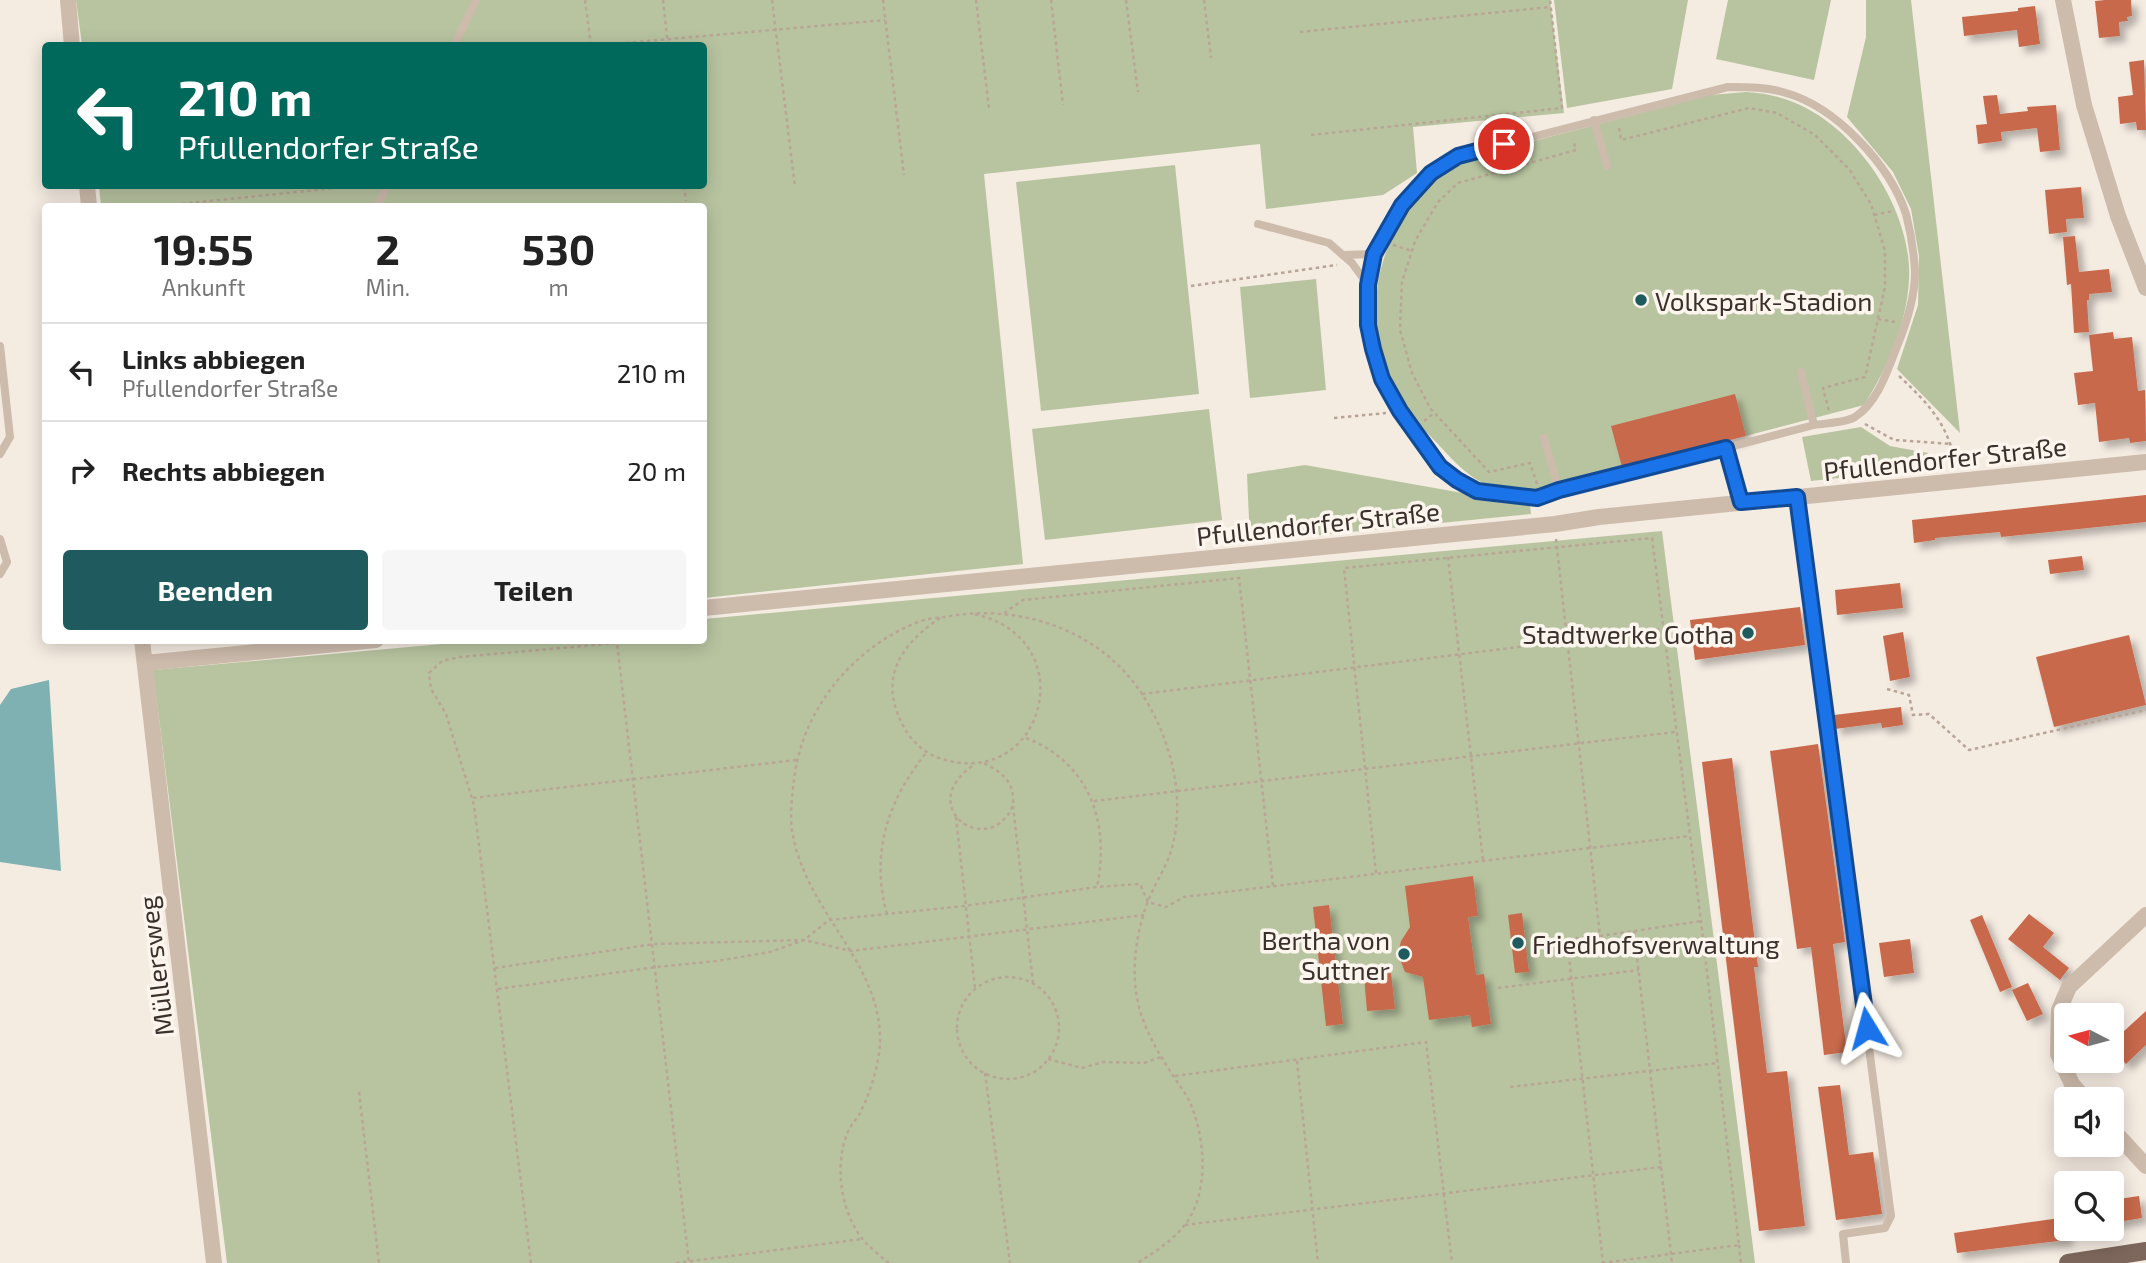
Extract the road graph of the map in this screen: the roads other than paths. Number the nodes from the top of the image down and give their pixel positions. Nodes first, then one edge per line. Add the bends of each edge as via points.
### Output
1 (68, 0) edge
2 (476, 0) edge
3 (2063, 0) edge
4 (72, 42) edge
5 (456, 42) edge
6 (1594, 120) junction
7 (1607, 166) dead end
8 (1258, 224) dead end
9 (1374, 254) junction
10 (1343, 255) junction
11 (1368, 285) junction
12 (2146, 288) edge
13 (0, 346) edge
14 (1801, 372) dead end
15 (1814, 425) junction
16 (1544, 438) dead end
17 (1726, 448) junction
18 (0, 454) edge
19 (2146, 462) edge
20 (1559, 490) junction
21 (1797, 497) junction
22 (1741, 502) junction
23 (0, 539) edge
24 (0, 574) edge
25 (707, 608) edge
26 (143, 644) edge
27 (336, 644) edge
28 (145, 663) junction
29 (2146, 915) edge
30 (2074, 1087) edge
31 (2124, 1142) edge
32 (2146, 1166) edge
33 (2146, 1251) edge
34 (214, 1263) edge
35 (1846, 1263) edge
36 (2068, 1263) edge

1 - 4 street
2 - 5 lane
3 - 12 street via 2084,105
6 - 7 lane
6 - 9 lane via 1458,156 1415,188
6 - 15 lane via 1728,87 1786,93 1815,104 1858,140 1888,179 1903,209 1912,243 1914,293 1900,339 1874,396 1854,418
8 - 10 lane via 1329,243
9 - 10 lane
9 - 11 lane
10 - 11 lane
11 - 20 lane via 1368,325 1382,379 1440,467 1477,491 1541,497
13 - 18 lane via 10,437
14 - 15 lane
15 - 17 lane
16 - 20 lane
17 - 20 lane
17 - 22 lane
19 - 21 street, Pfullendorfer Straße
21 - 22 street, Pfullendorfer Straße
21 - 35 lane via 1891,1216 1885,1228 1843,1234
22 - 25 street, Pfullendorfer Straße
23 - 24 lane via 8,562
26 - 28 street, Müllersweg
27 - 28 street
28 - 34 street, Müllersweg
29 - 30 street via 2069,987 2059,1010 2058,1054
31 - 32 street
33 - 36 main road

